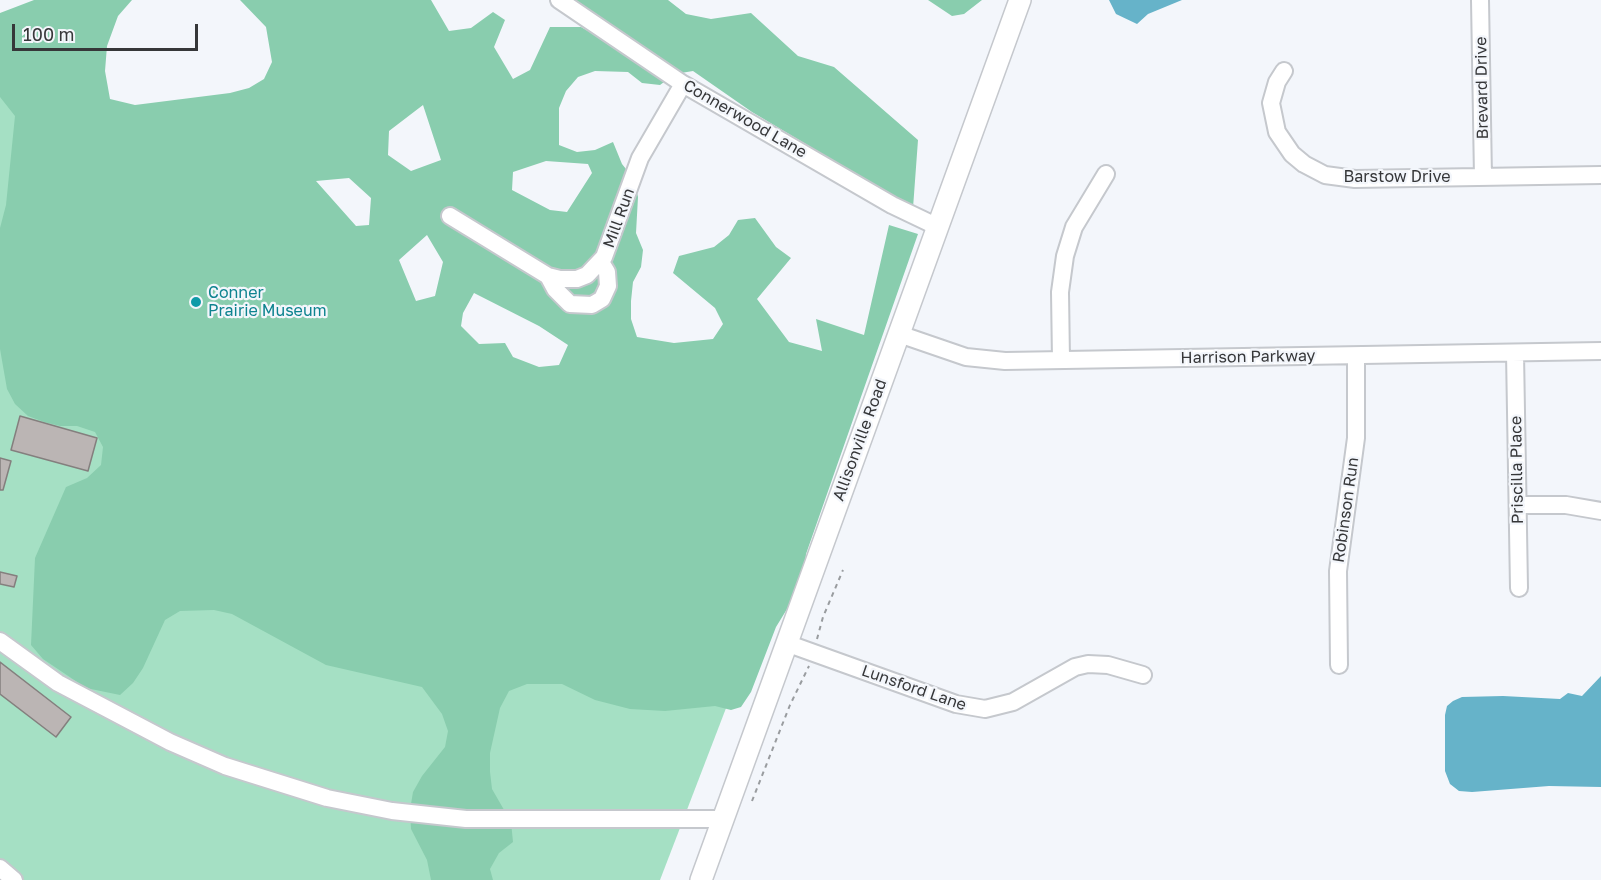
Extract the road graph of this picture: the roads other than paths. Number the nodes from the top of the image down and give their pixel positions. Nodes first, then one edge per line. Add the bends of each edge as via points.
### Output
1 (559, 0) edge
2 (1020, 0) edge
3 (1480, 0) edge
4 (1284, 71) dead end
5 (683, 84) junction
6 (1106, 174) dead end
7 (1601, 175) edge
8 (1483, 177) junction
9 (450, 216) dead end
10 (938, 227) junction
11 (601, 262) junction
12 (548, 276) junction
13 (899, 334) junction
14 (1601, 351) edge
15 (1515, 353) junction
16 (1356, 356) junction
17 (1061, 360) junction
18 (1518, 505) junction
19 (1601, 511) edge
20 (1519, 588) dead end
21 (0, 641) edge
22 (786, 643) junction
23 (1339, 665) dead end
24 (1143, 675) dead end
25 (723, 819) junction
26 (0, 868) edge
27 (14, 880) edge
28 (701, 880) edge

1 - 5 street, Connerwood Lane
2 - 10 main road, Allisonville Road
3 - 8 street, Brevard Drive
4 - 8 street, Barstow Drive via 1272,96 1273,120 1284,145 1315,171 1355,179
5 - 10 street, Connerwood Lane via 892,205
5 - 11 street, Mill Run via 640,159
6 - 17 street via 1074,227 1065,256 1060,292
7 - 8 street, Barstow Drive
9 - 12 street, Mill Run
10 - 13 main road, Allisonville Road
11 - 12 street, Mill Run via 577,279
11 - 12 street via 608,286 602,299 592,305 570,304
13 - 17 street, Harrison Parkway via 978,359
13 - 22 main road, Allisonville Road
14 - 15 street, Harrison Parkway
15 - 16 street, Harrison Parkway
15 - 18 street, Priscilla Place
16 - 17 street, Harrison Parkway
16 - 23 street, Robinson Run via 1356,438 1338,571
18 - 19 street
18 - 20 street, Priscilla Place
21 - 25 street via 58,683 170,742 225,766 327,798 466,819
22 - 24 street, Lunsford Lane via 974,708 1013,702 1088,664 1108,664
22 - 25 main road, Allisonville Road
25 - 28 main road, Allisonville Road
26 - 27 street

